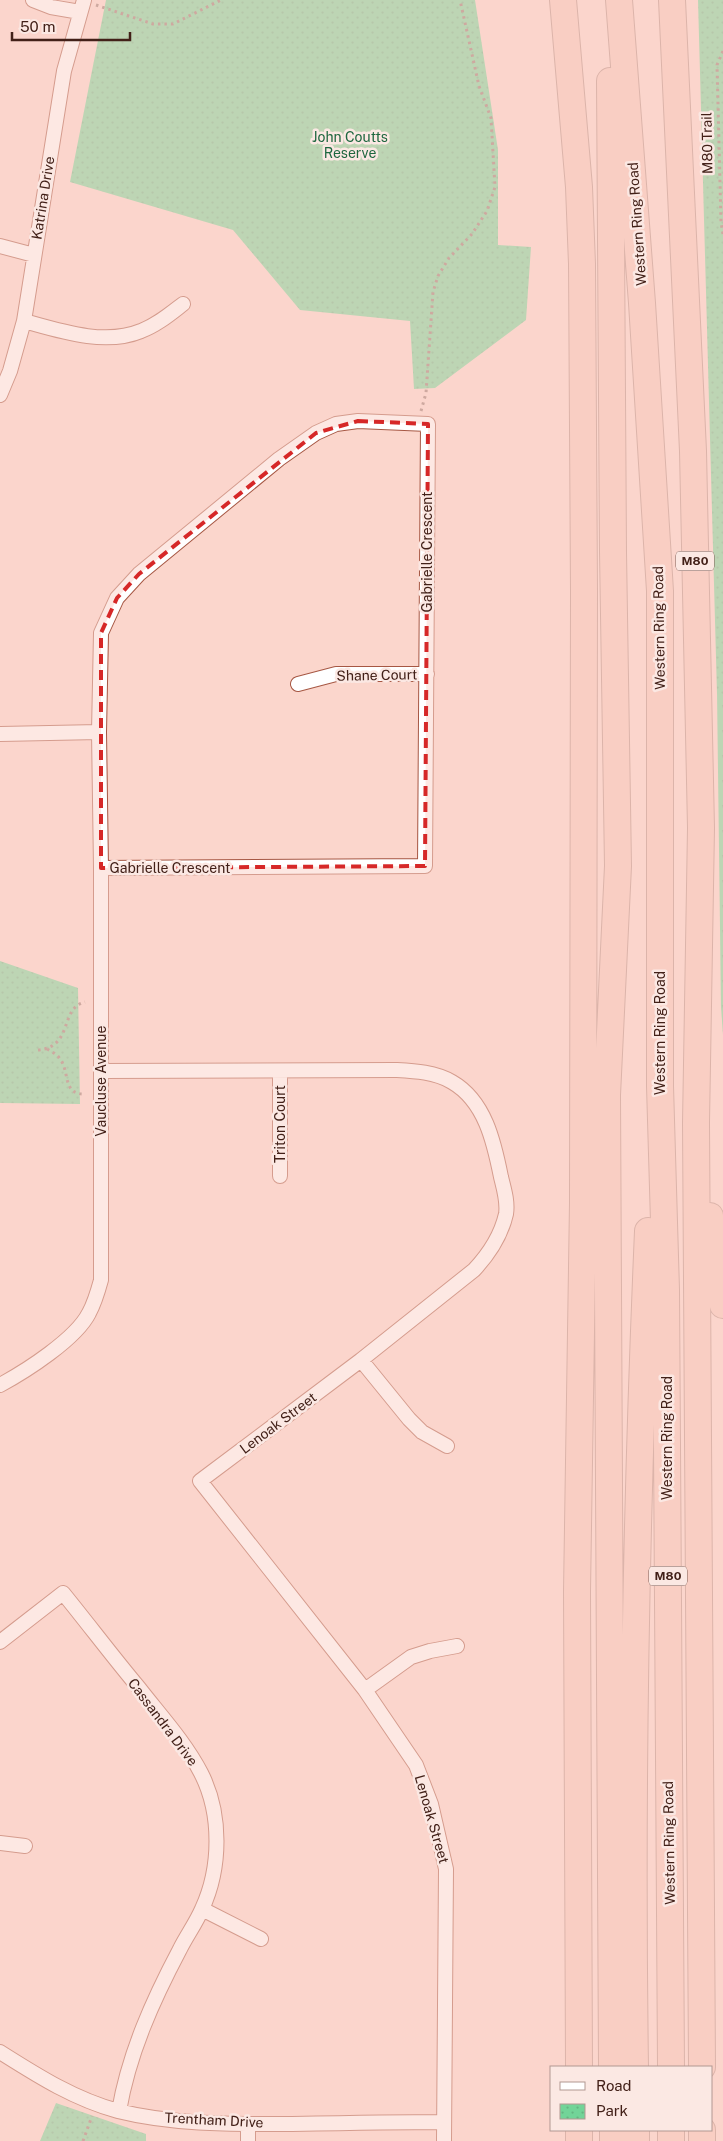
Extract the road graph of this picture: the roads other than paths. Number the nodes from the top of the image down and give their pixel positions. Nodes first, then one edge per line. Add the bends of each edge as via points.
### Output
1 (33, 0) edge
2 (563, 0) edge
3 (610, 0) edge
4 (618, 0) edge
5 (672, 0) edge
6 (83, 5) edge
7 (0, 246) edge
8 (34, 255) junction
9 (183, 304) dead end
10 (24, 321) junction
11 (0, 395) edge
12 (584, 591) junction
13 (426, 674) junction
14 (298, 684) dead end
15 (99, 732) junction
16 (0, 734) edge
17 (102, 868) junction
18 (101, 1071) junction
19 (280, 1072) junction
20 (660, 1086) junction
21 (607, 1095) junction
22 (696, 1123) junction
23 (280, 1176) dead end
24 (723, 1305) edge
25 (361, 1360) junction
26 (0, 1385) edge
27 (447, 1446) dead end
28 (0, 1642) edge
29 (457, 1646) dead end
30 (365, 1690) junction
31 (0, 1843) edge
32 (25, 1846) dead end
33 (202, 1909) junction
34 (261, 1939) dead end
35 (0, 2052) edge
36 (579, 2066) edge
37 (612, 2066) edge
38 (635, 2066) edge
39 (671, 2066) edge
40 (702, 2066) edge
41 (119, 2111) junction
42 (443, 2122) junction
43 (248, 2124) junction
44 (248, 2141) edge
45 (444, 2141) edge

1 - 6 street via 51,7
2 - 12 highway via 582,264
3 - 21 highway via 612,533 618,866
4 - 20 highway, Western Ring Road / M80 via 642,293 660,591
5 - 22 highway, M80 via 693,451 701,828
6 - 8 street, Katrina Drive via 64,71
7 - 8 street
8 - 10 street, Katrina Drive
9 - 10 street via 140,332 106,338 67,333
10 - 11 street, Katrina Drive
12 - 21 highway via 595,903
12 - 36 highway via 583,1202 577,1592
13 - 14 street, Shane Court via 336,674
13 - 15 street, Gabrielle Crescent via 428,424 358,421 336,424 316,433 279,459 139,574 117,598 101,633
13 - 17 street, Gabrielle Crescent via 425,866
15 - 16 street
15 - 17 street, Vaucluse Avenue
17 - 18 street, Vaucluse Avenue
18 - 19 street, Lenoak Street
18 - 26 street, Vaucluse Avenue via 101,1280 97,1294 89,1314 76,1330 22,1373
19 - 23 street, Triton Court
19 - 25 street, Lenoak Street via 396,1070 425,1072 451,1081 470,1097 488,1125 495,1148 506,1198 506,1214 498,1238 487,1256 474,1270
20 - 38 highway via 650,1177 638,1458 632,1882
20 - 39 highway, Western Ring Road / M80 via 666,1309
21 - 37 highway
22 - 24 highway
22 - 40 highway, M80
25 - 27 street via 409,1419 422,1432
25 - 30 street, Lenoak Street via 200,1481
28 - 33 street, Cassandra Drive via 63,1593 181,1742 202,1774 216,1824 217,1848 212,1883
29 - 30 street via 411,1657
30 - 42 street, Lenoak Street via 416,1765 431,1804 446,1869
31 - 32 street
33 - 34 street
33 - 41 street, Cassandra Drive via 155,1996 130,2064
35 - 41 street, Trentham Drive via 57,2088
41 - 43 street, Trentham Drive via 185,2121
42 - 43 street, Trentham Drive
42 - 45 street, Lenoak Street
43 - 44 street

